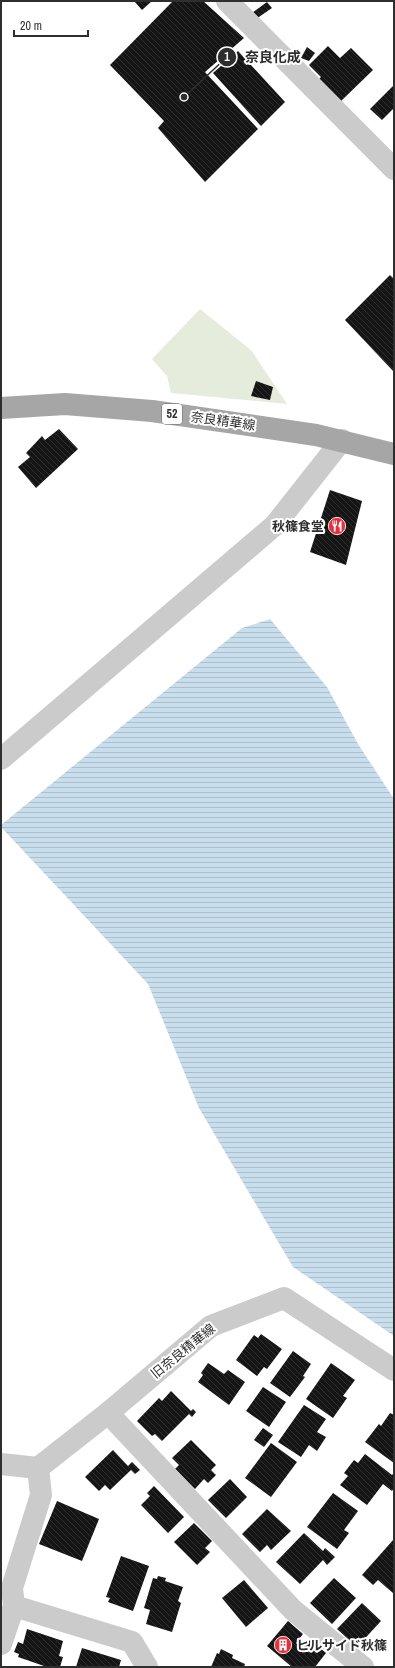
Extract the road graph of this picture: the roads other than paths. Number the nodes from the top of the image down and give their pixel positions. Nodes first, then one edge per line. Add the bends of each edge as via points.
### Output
1 (227, 1) edge
2 (394, 169) edge
3 (1, 408) edge
4 (342, 440) junction
5 (394, 454) edge
6 (1, 760) edge
7 (394, 1370) edge
8 (108, 1413) junction
9 (1, 1464) edge
10 (38, 1468) junction
11 (14, 1606) junction
12 (1, 1644) edge
13 (147, 1667) edge
14 (363, 1667) edge

1 - 2 street
3 - 4 main road, 奈良精華線 / 52 via 65,404 152,411
4 - 5 main road, 奈良精華線 / 52
4 - 6 street via 275,525
7 - 8 street, 旧奈良精華線 via 284,1298 211,1326
8 - 10 street, 旧奈良精華線
8 - 14 street via 293,1610
9 - 10 street
10 - 11 street via 41,1495 12,1588
11 - 12 street
11 - 13 street via 132,1642

